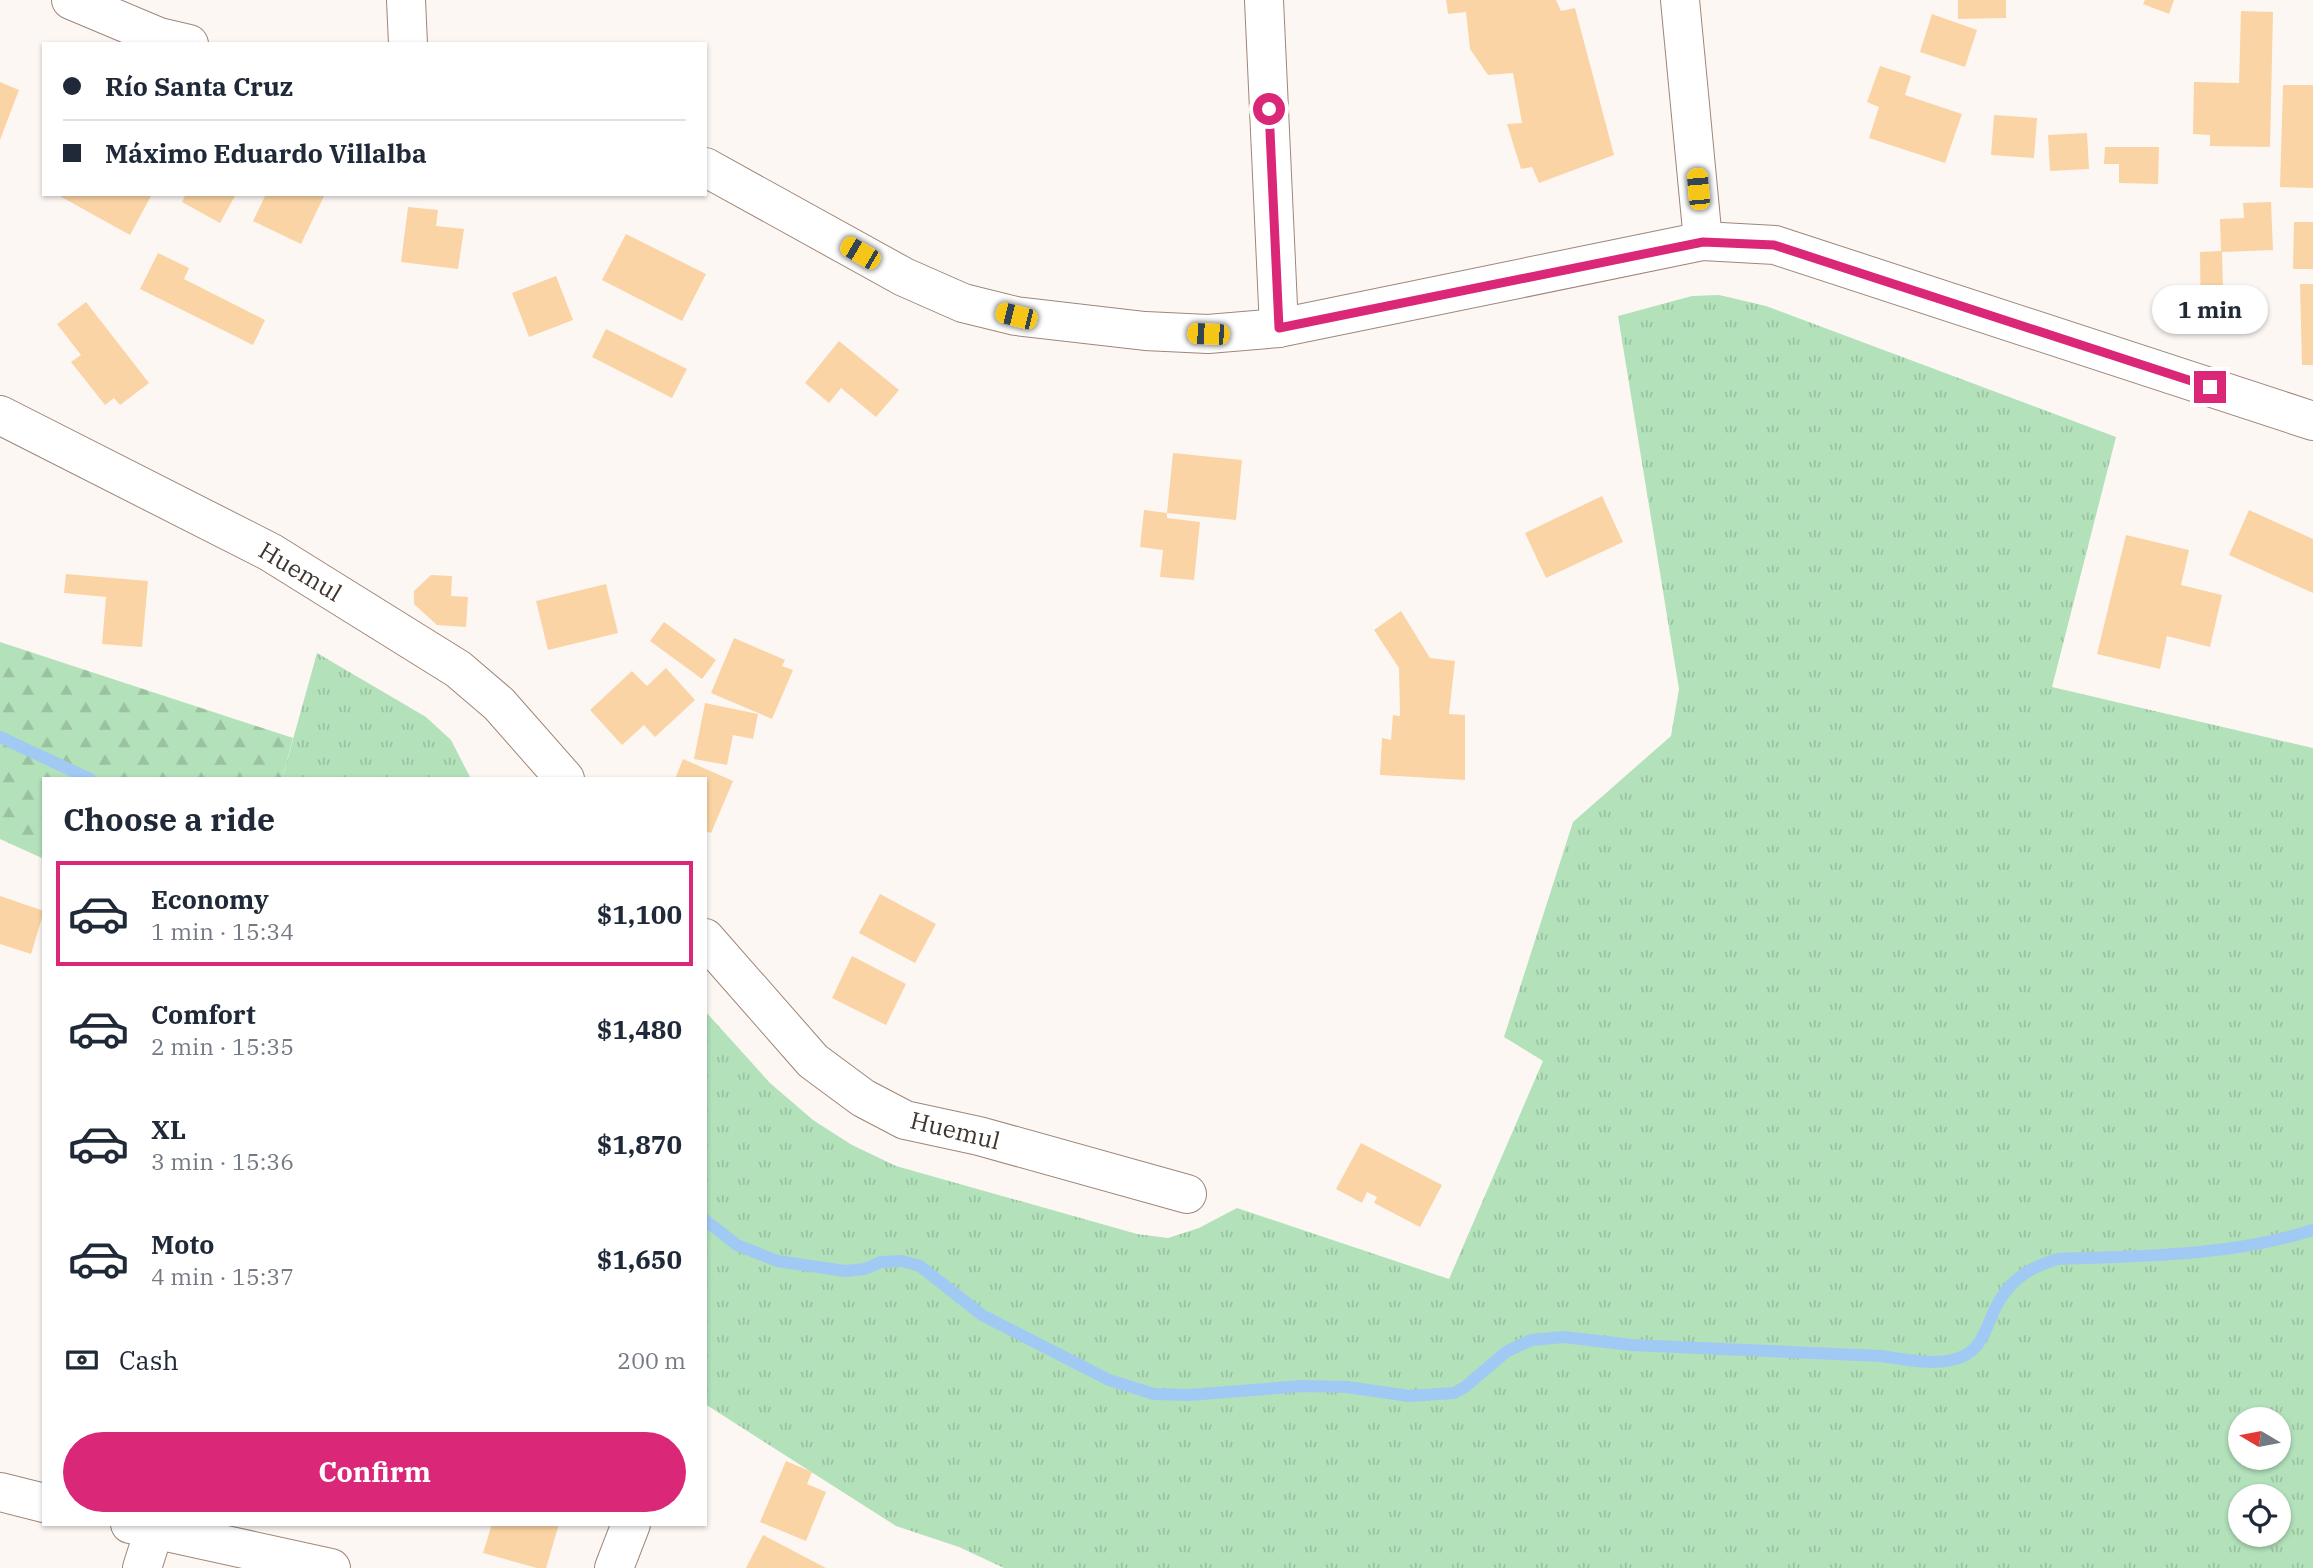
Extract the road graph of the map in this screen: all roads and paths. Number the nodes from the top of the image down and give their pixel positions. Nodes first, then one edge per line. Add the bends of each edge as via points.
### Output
1 (71, 0) edge
2 (406, 0) edge
3 (1264, 0) edge
4 (1680, 0) edge
5 (180, 42) edge
6 (408, 42) edge
7 (707, 168) edge
8 (1703, 242) junction
9 (1279, 328) junction
10 (0, 415) edge
11 (2313, 421) edge
12 (563, 777) edge
13 (707, 940) edge
14 (1187, 1194) dead end
15 (0, 1492) edge
16 (42, 1502) edge
17 (147, 1526) edge
18 (630, 1526) edge
19 (142, 1568) edge
20 (331, 1568) edge
21 (614, 1568) edge

1 - 5 street
2 - 6 street
3 - 9 street
4 - 8 street
7 - 9 street via 904,278 963,303 1016,316 1144,331 1208,334
8 - 9 street
8 - 11 street via 1774,245
10 - 12 street, Huemul via 270,552 458,669 499,704
13 - 14 street, Huemul via 813,1060 863,1098 905,1120
15 - 16 street
17 - 19 street
17 - 20 street
18 - 21 street

